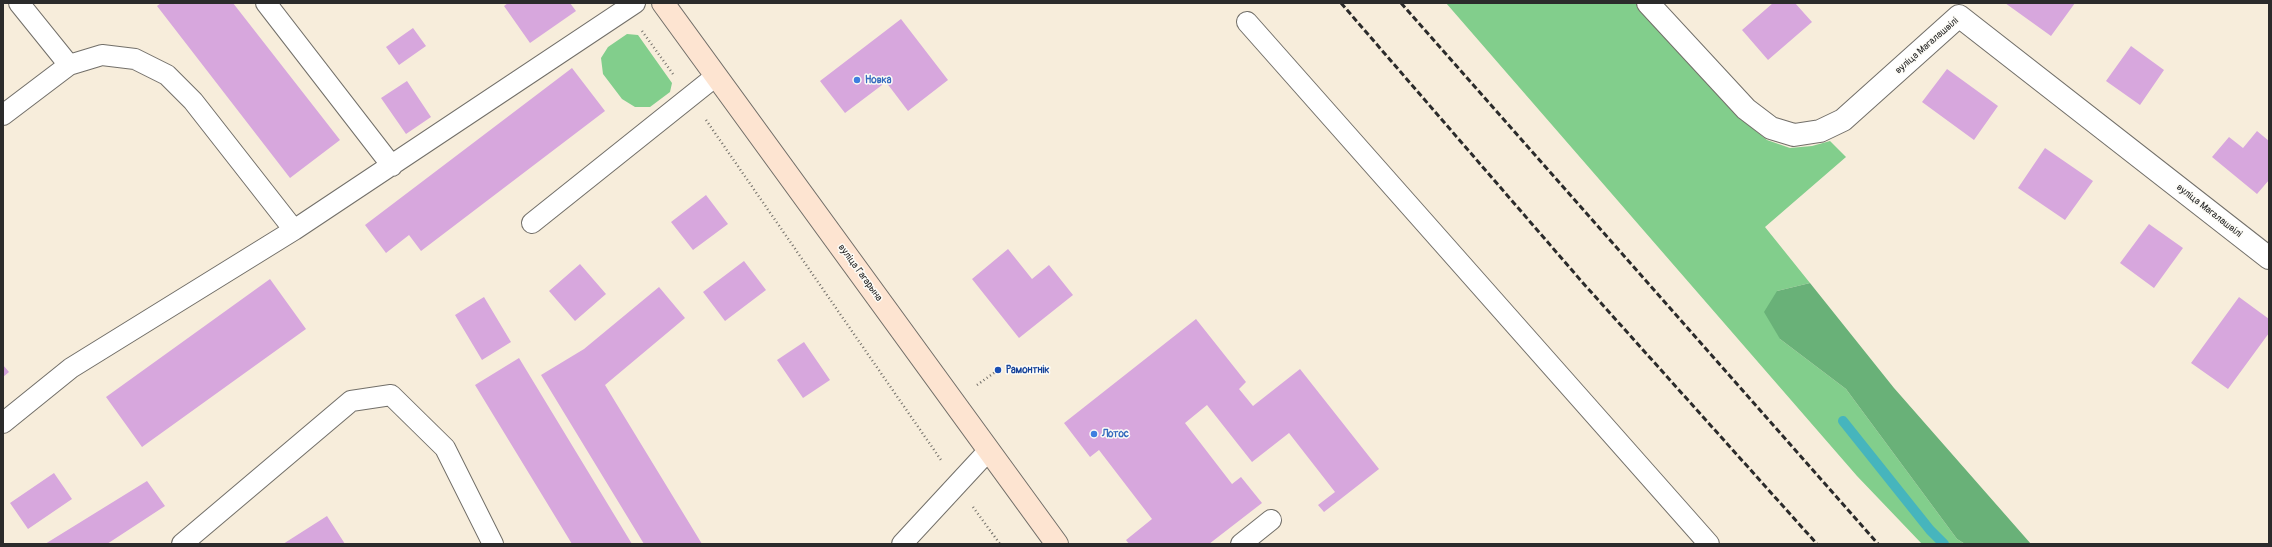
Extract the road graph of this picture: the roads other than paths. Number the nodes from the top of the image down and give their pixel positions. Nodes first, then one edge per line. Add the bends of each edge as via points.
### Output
1 (18, 3) edge
2 (266, 3) edge
3 (663, 3) edge
4 (1648, 3) edge
5 (630, 6) edge
6 (1960, 9) edge
7 (1247, 22) dead end
8 (69, 65) junction
9 (716, 76) junction
10 (3, 115) edge
11 (392, 166) junction
12 (532, 223) dead end
13 (294, 230) junction
14 (2269, 258) edge
15 (3, 423) edge
16 (989, 450) junction
17 (1271, 520) dead end
18 (182, 544) edge
19 (493, 544) edge
20 (902, 544) edge
21 (1057, 544) edge
22 (1241, 544) edge
23 (1709, 544) edge

1 - 8 lane
2 - 11 lane
3 - 9 main road, вуліца Гагарына
4 - 6 street, вуліца Магалашвілі via 1746,109 1771,128 1794,135 1820,131 1843,120
5 - 11 lane
6 - 14 street, вуліца Магалашвілі
7 - 23 lane
8 - 10 lane
8 - 13 lane via 102,55 135,59 167,75 193,101
9 - 12 lane
9 - 16 main road, вуліца Гагарына
11 - 13 lane
13 - 15 lane via 71,368
16 - 20 lane
16 - 21 main road, вуліца Гагарына
17 - 22 lane
18 - 19 lane via 351,401 391,395 445,448

